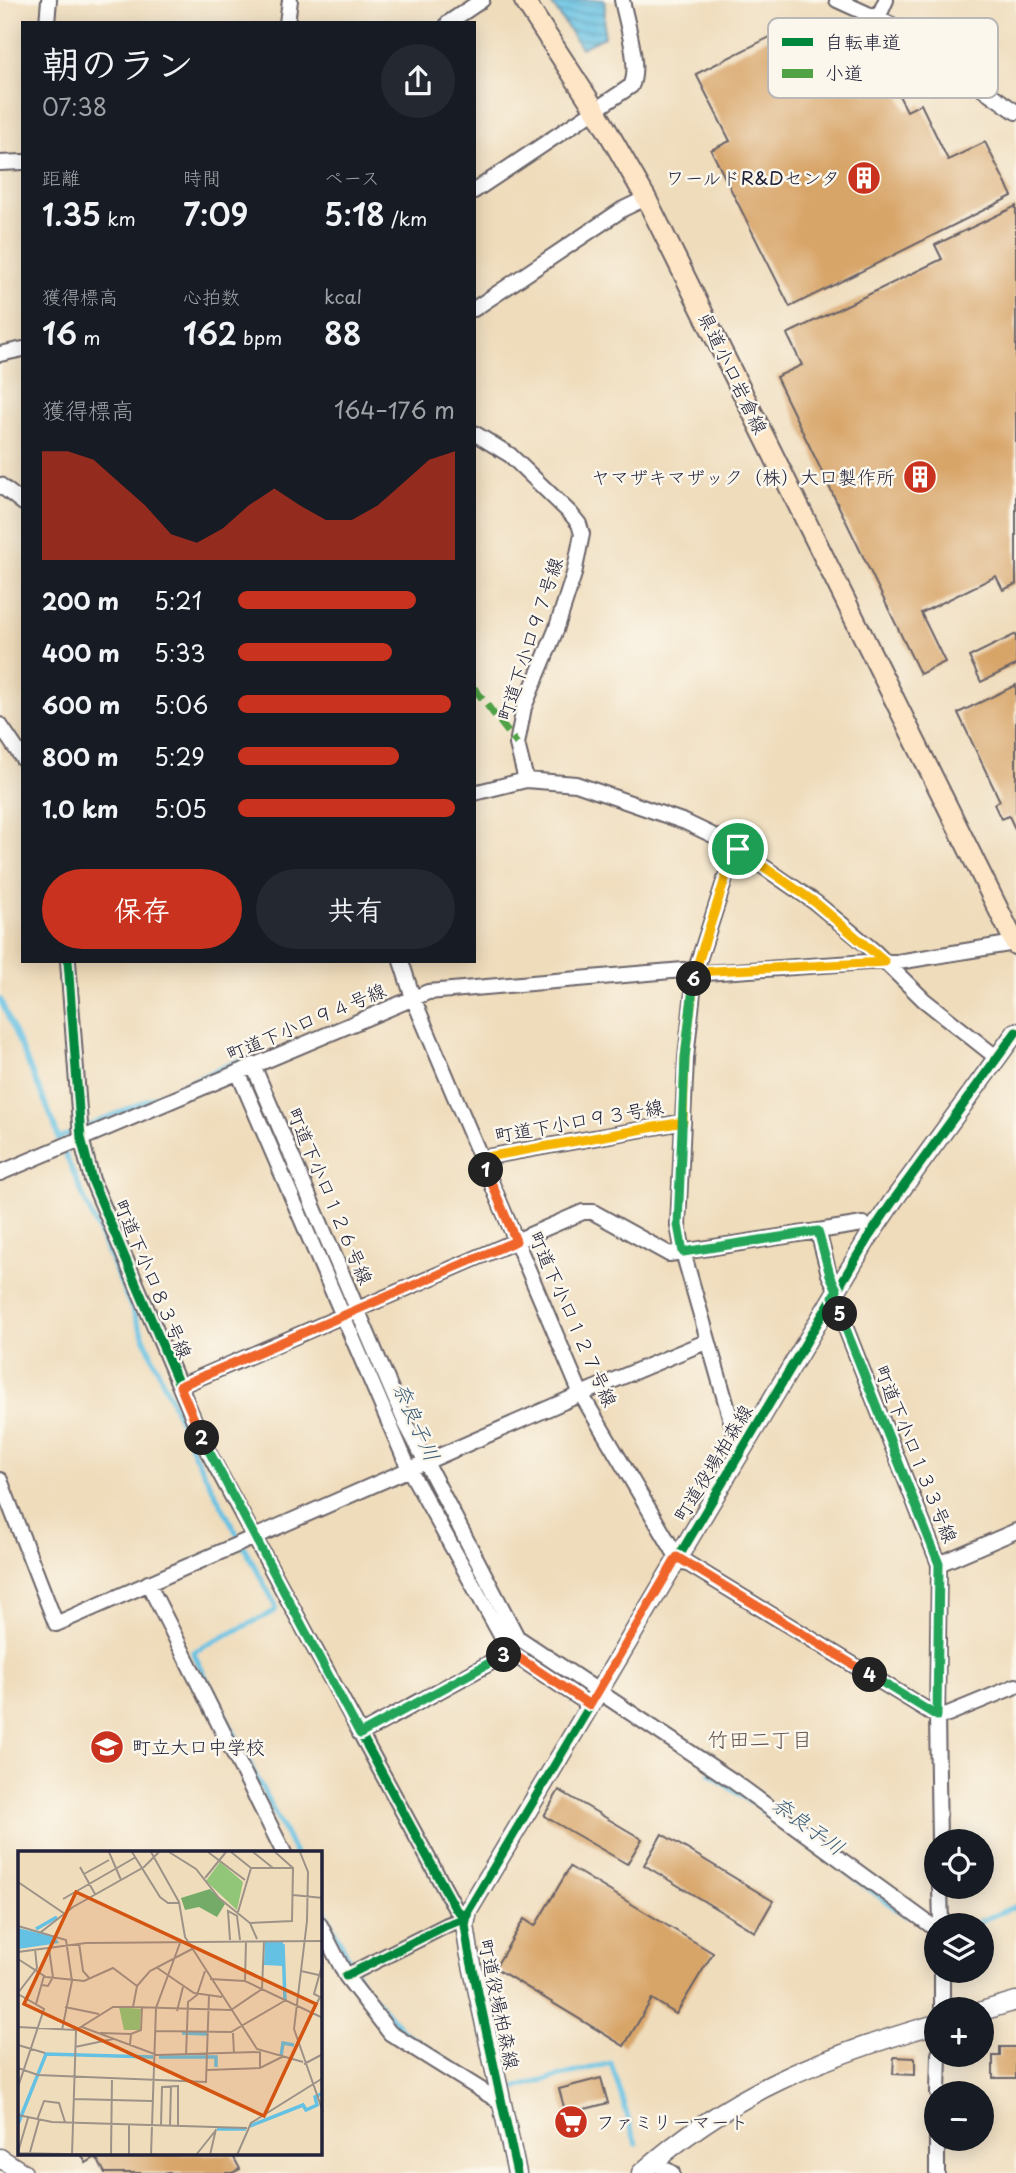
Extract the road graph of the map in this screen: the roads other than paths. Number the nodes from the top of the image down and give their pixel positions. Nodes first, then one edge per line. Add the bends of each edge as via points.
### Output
1 (50, 0) edge
2 (290, 0) edge
3 (482, 0) edge
4 (524, 0) edge
5 (622, 0) edge
6 (837, 0) edge
7 (886, 0) edge
8 (878, 18) joint
9 (47, 21) edge
10 (287, 21) edge
11 (451, 21) edge
12 (995, 98) edge
13 (596, 111) junction
14 (1016, 113) edge
15 (21, 162) edge
16 (0, 163) edge
17 (476, 190) edge
18 (646, 198) junction
19 (476, 308) edge
20 (21, 349) edge
21 (0, 354) edge
22 (476, 434) edge
23 (0, 485) edge
24 (21, 501) edge
25 (0, 725) edge
26 (21, 756) edge
27 (526, 780) junction
28 (476, 792) edge
29 (738, 849) junction
30 (1015, 944) edge
31 (885, 962) junction
32 (68, 963) edge
33 (402, 963) edge
34 (695, 972) junction
35 (413, 998) junction
36 (1016, 1032) edge
37 (996, 1057) junction
38 (253, 1065) junction
39 (238, 1072) junction
40 (683, 1122) junction
41 (81, 1138) junction
42 (481, 1158) junction
43 (0, 1173) edge
44 (818, 1231) junction
45 (873, 1231) junction
46 (516, 1241) junction
47 (683, 1252) junction
48 (835, 1293) junction
49 (357, 1310) junction
50 (343, 1316) junction
51 (708, 1340) junction
52 (180, 1386) junction
53 (581, 1394) junction
54 (740, 1452) junction
55 (424, 1462) junction
56 (409, 1469) junction
57 (0, 1480) edge
58 (1016, 1531) edge
59 (254, 1537) junction
60 (677, 1557) junction
61 (939, 1564) junction
62 (148, 1583) junction
63 (510, 1652) junction
64 (1016, 1686) edge
65 (594, 1698) junction
66 (937, 1716) junction
67 (360, 1734) junction
68 (939, 1829) edge
69 (283, 1851) edge
70 (466, 1918) junction
71 (924, 1920) edge
72 (322, 1929) edge
73 (346, 1976) junction
74 (1016, 2001) edge
75 (994, 2007) edge
76 (924, 2027) edge
77 (502, 2103) junction
78 (937, 2151) edge
79 (0, 2158) edge
80 (647, 2168) edge
81 (23, 2173) edge
82 (517, 2173) edge
83 (672, 2173) edge
84 (937, 2173) edge

1 - 9 street
2 - 10 street
3 - 11 street
4 - 13 main road, 県道小口岩倉線
5 - 13 street via 633,82
6 - 8 street
7 - 8 street
12 - 14 street
13 - 17 street
13 - 18 main road, 県道小口岩倉線
15 - 16 street
18 - 19 street
18 - 30 main road, 県道小口岩倉線
20 - 21 street
22 - 27 street, 町道下小口９７号線 via 510,455 571,514 582,534 556,630 524,707 517,744
23 - 24 street
25 - 26 street
27 - 28 street
27 - 29 street via 576,784 685,822
29 - 31 street via 816,903
29 - 34 street
30 - 31 street, 町道下小口９４号線
31 - 34 street, 町道下小口９４号線
31 - 37 street via 924,1000
32 - 41 street, 町道下小口８３号線
33 - 35 street, 町道下小口１２７号線
34 - 35 street, 町道下小口９４号線 via 428,992
34 - 40 street
35 - 38 street, 町道下小口９４号線
35 - 42 street, 町道下小口１２７号線
36 - 37 street, 町道役場柏森線
37 - 45 street, 町道役場柏森線
38 - 39 street, 町道下小口９４号線
38 - 49 street, 町道下小口１２６号線
39 - 41 street, 町道下小口９４号線
39 - 50 street
40 - 42 street, 町道下小口９３号線
40 - 47 street via 678,1225
41 - 43 street, 町道下小口９４号線
41 - 52 street, 町道下小口８３号線 via 92,1180
42 - 46 street, 町道下小口１２７号線
44 - 45 street via 863,1224
44 - 47 street
44 - 48 street, 町道下小口１３３号線
45 - 48 street, 町道役場柏森線
46 - 47 street via 583,1212 593,1212 669,1254
46 - 49 street
46 - 53 street, 町道下小口１２７号線
47 - 51 street
48 - 54 street, 町道役場柏森線
48 - 61 street, 町道下小口１３３号線
49 - 50 street
49 - 55 street, 町道下小口１２６号線
50 - 52 street
50 - 56 street
51 - 53 street
51 - 54 street
52 - 59 street, 町道下小口８３号線 via 206,1448
53 - 55 street
53 - 60 street, 町道下小口１２７号線
54 - 60 street, 町道役場柏森線
55 - 56 street
55 - 65 street, 町道下小口１２６号線 via 517,1637
56 - 59 street
56 - 63 street
57 - 62 street via 56,1624
58 - 61 street
59 - 62 street
59 - 67 street, 町道下小口８３号線
60 - 65 street, 町道役場柏森線
60 - 66 street, 町道下小口１２７号線
61 - 66 street, 町道下小口１３３号線
62 - 69 street
63 - 65 street
63 - 67 street
64 - 66 street
65 - 70 street, 町道役場柏森線
65 - 71 street, 町道下小口１２６号線 via 733,1781
66 - 68 street, 町道下小口１３３号線
67 - 70 street, 町道下小口８３号線 via 454,1908
70 - 73 street
70 - 77 street, 町道役場柏森線
72 - 73 street
73 - 77 street via 390,2033
74 - 75 street
76 - 80 street via 862,2045 783,2078 711,2119
77 - 82 street, 町道役場柏森線
78 - 84 street
79 - 81 street
80 - 83 street

